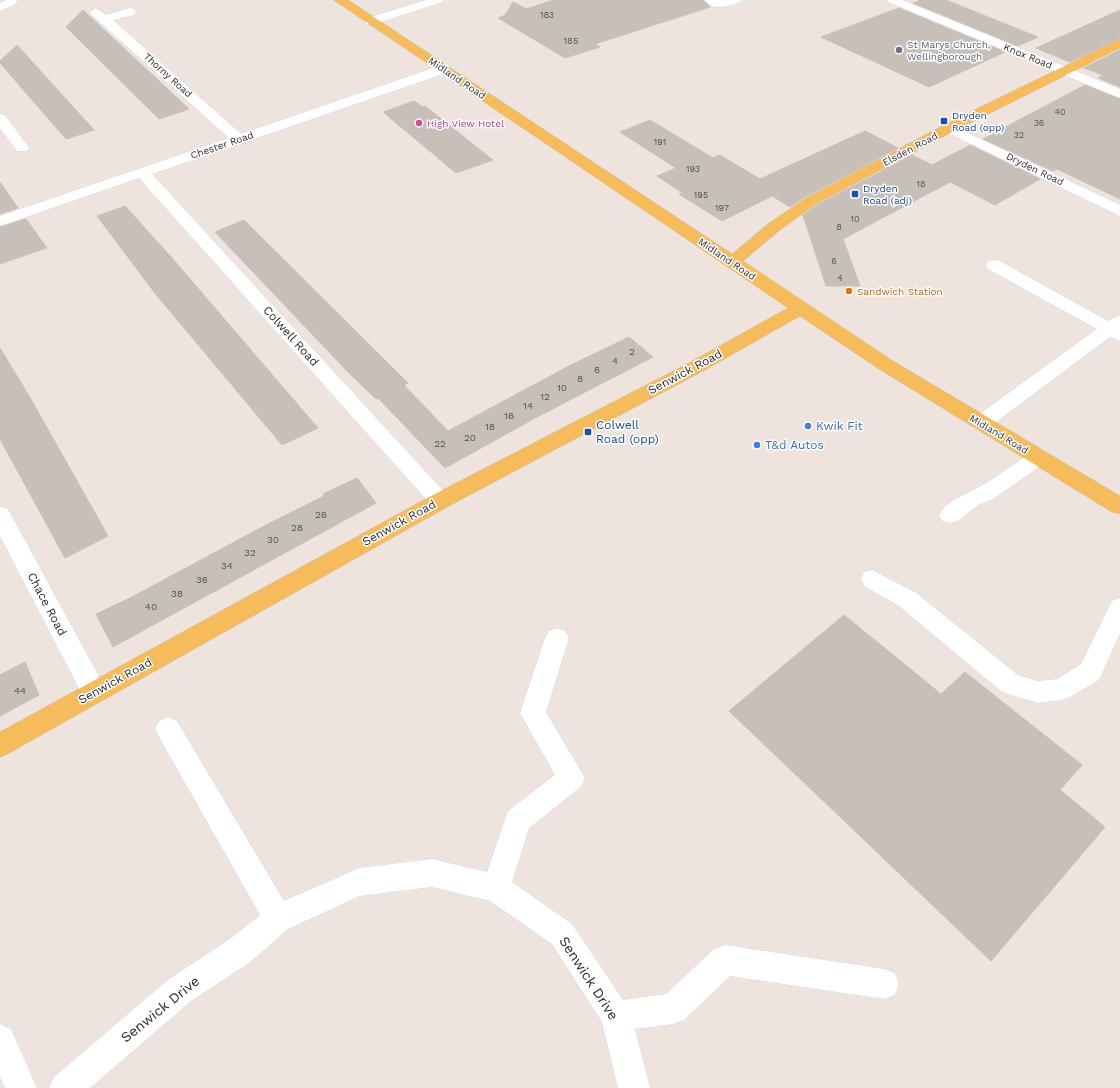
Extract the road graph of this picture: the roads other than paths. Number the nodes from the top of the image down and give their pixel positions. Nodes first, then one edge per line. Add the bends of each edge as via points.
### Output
1 (12, 0) edge
2 (340, 0) edge
3 (438, 0) edge
4 (710, 0) edge
5 (736, 0) edge
6 (892, 0) edge
7 (0, 7) edge
8 (130, 12) dead end
9 (371, 20) junction
10 (1120, 43) edge
11 (444, 69) junction
12 (1064, 71) junction
13 (1120, 94) edge
14 (0, 118) edge
15 (949, 128) junction
16 (239, 139) junction
17 (22, 148) dead end
18 (142, 172) junction
19 (1120, 211) edge
20 (0, 221) edge
21 (732, 262) junction
22 (994, 265) dead end
23 (800, 308) junction
24 (1116, 328) edge
25 (981, 423) junction
26 (1038, 458) junction
27 (440, 501) junction
28 (1120, 506) edge
29 (0, 515) edge
30 (950, 515) dead end
31 (872, 579) dead end
32 (1120, 608) edge
33 (557, 638) dead end
34 (94, 692) junction
35 (168, 729) dead end
36 (0, 745) edge
37 (496, 888) junction
38 (278, 919) junction
39 (884, 984) dead end
40 (616, 1016) junction
41 (0, 1040) edge
42 (21, 1088) edge
43 (65, 1088) edge
44 (634, 1088) edge

1 - 7 street
2 - 9 main road, Midland Road
3 - 9 street
4 - 5 street via 721,5
6 - 12 street, Knox Road
8 - 16 street, Thorny Road via 100,15
9 - 11 main road, Midland Road
10 - 12 main road, Elsden Road
11 - 16 street, Chester Road
11 - 21 main road, Midland Road
12 - 13 street, Knox Road
12 - 15 main road, Elsden Road
14 - 17 street
15 - 19 street, Dryden Road
15 - 21 main road, Elsden Road via 811,201 774,227
16 - 18 street, Chester Road
18 - 20 street, Chester Road
18 - 27 street, Colwell Road
21 - 23 main road, Midland Road
22 - 24 street
23 - 25 main road, Midland Road
23 - 27 main road, Senwick Road via 696,367
24 - 25 street
25 - 26 main road, Midland Road
26 - 28 main road, Midland Road
26 - 30 street via 986,493 971,499
27 - 34 main road, Senwick Road
29 - 34 street, Chace Road
31 - 32 street via 907,599 1011,684 1038,692 1061,689 1090,672
33 - 37 street via 533,713 572,778 518,820
34 - 36 main road, Senwick Road
35 - 38 street
37 - 38 street, Senwick Drive via 432,873 359,882
37 - 40 street, Senwick Drive via 562,934
38 - 43 street, Senwick Drive via 238,952 180,990
39 - 40 street via 725,960 673,1009
40 - 44 street, Senwick Drive
41 - 42 street

